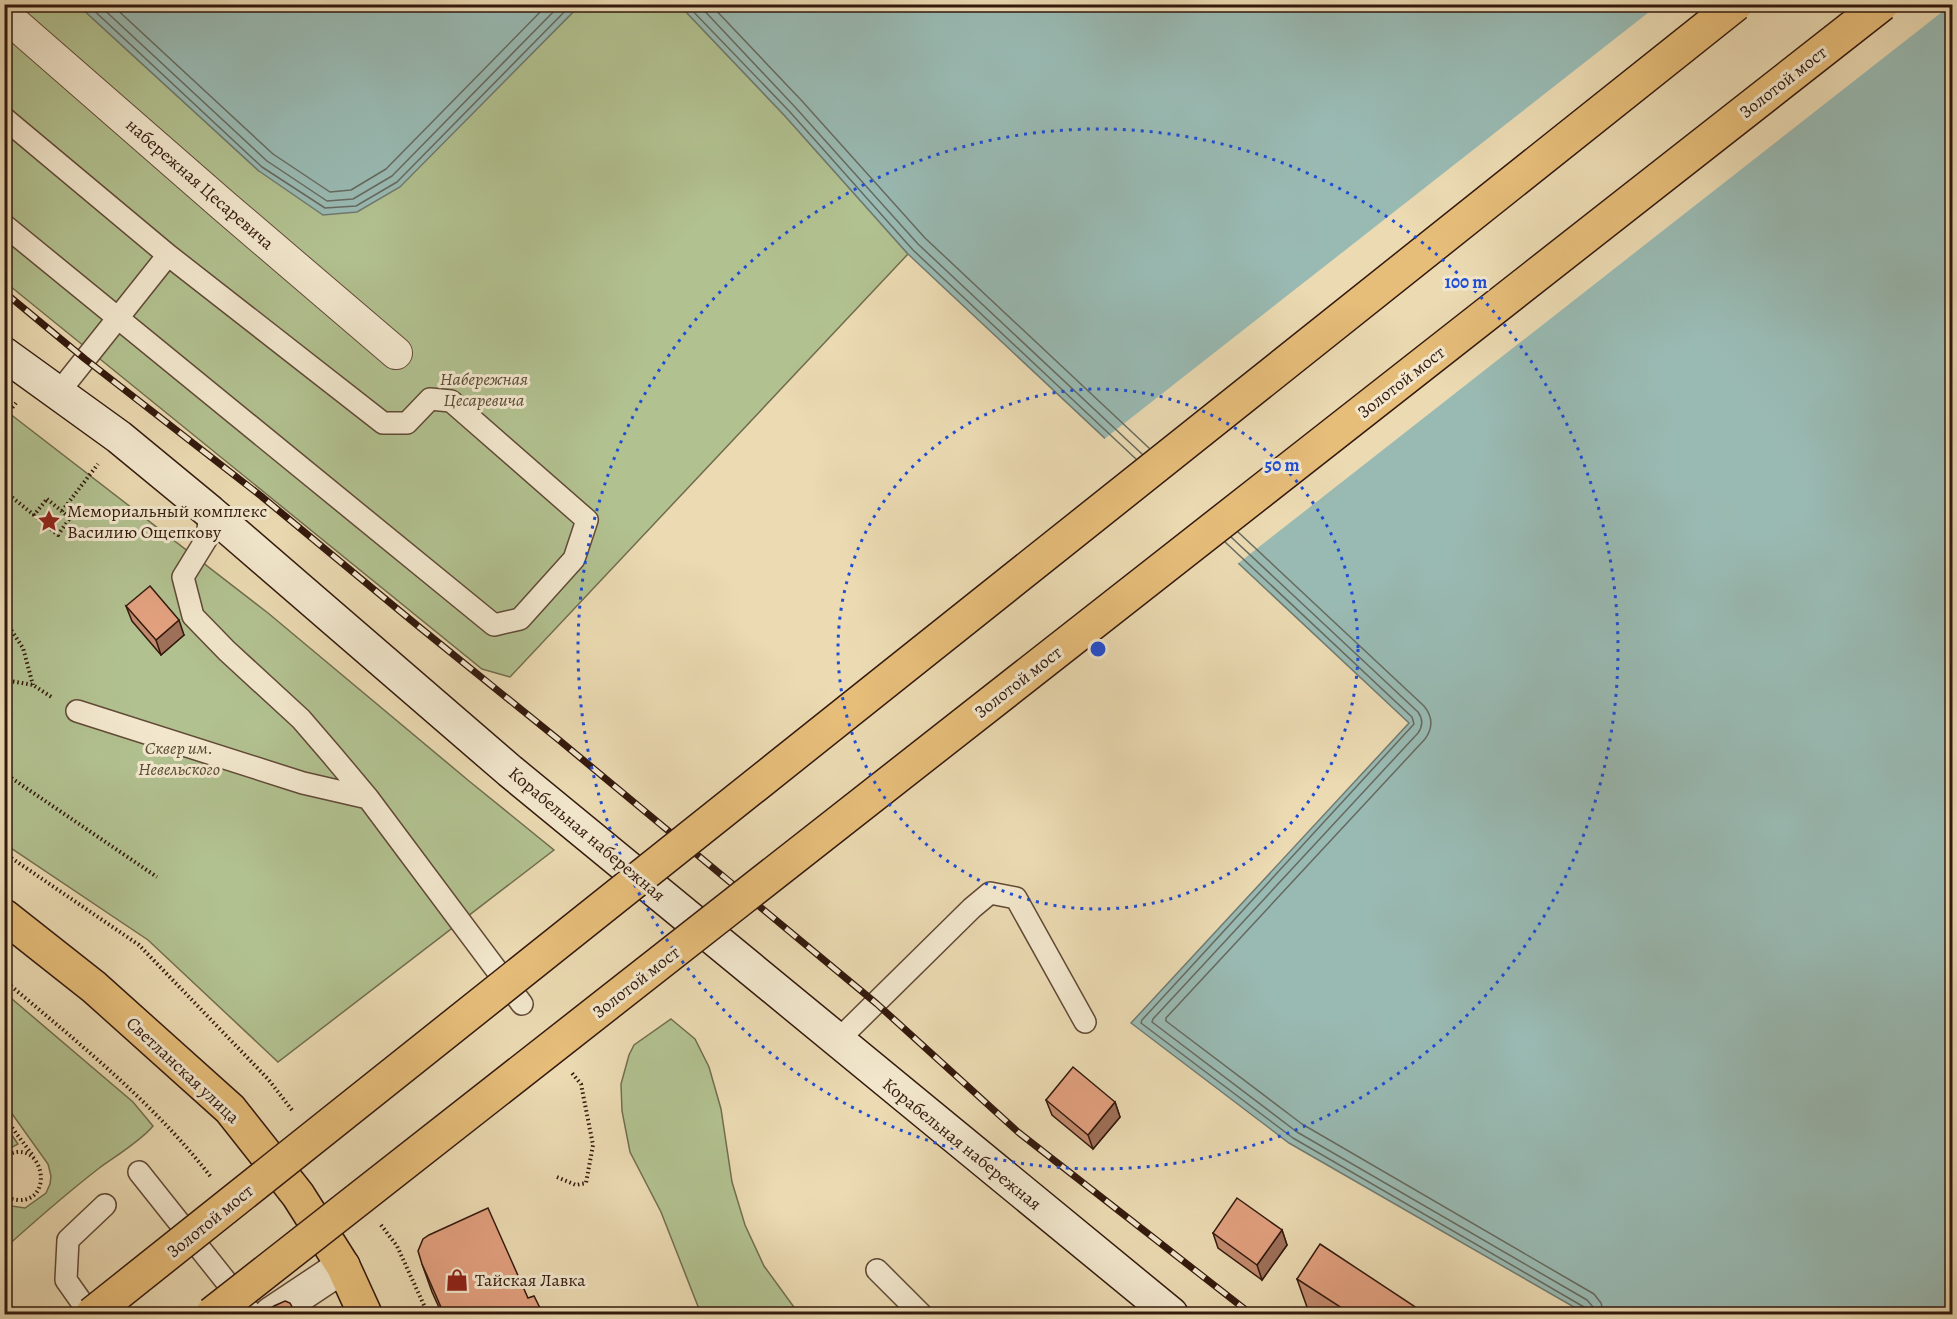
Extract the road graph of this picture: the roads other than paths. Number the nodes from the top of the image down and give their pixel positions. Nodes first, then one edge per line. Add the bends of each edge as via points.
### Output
1 (1736, 4) edge
2 (1882, 4) edge
3 (4, 14) edge
4 (4, 118) edge
5 (4, 225) edge
6 (168, 255) junction
7 (118, 318) junction
8 (396, 353) dead end
9 (4, 354) edge
10 (58, 392) junction
11 (210, 512) junction
12 (77, 711) road end
13 (368, 798) junction
14 (4, 916) edge
15 (522, 1004) dead end
16 (1085, 1023) dead end
17 (837, 1041) junction
18 (139, 1172) dead end
19 (105, 1204) dead end
20 (343, 1266) junction
21 (877, 1270) dead end
22 (91, 1314) edge
23 (212, 1314) edge
24 (252, 1314) edge
25 (271, 1314) edge
26 (365, 1314) edge
27 (921, 1314) edge
28 (1169, 1314) edge

1 - 22 main road, Золотой мост, bridge
2 - 23 main road, Золотой мост, bridge
3 - 8 street, набережная Цесаревича
4 - 6 lane
5 - 7 lane
6 - 7 lane
6 - 7 lane via 384,423 407,423 430,399 451,400 587,520 574,558 520,619 494,625
7 - 10 lane
9 - 10 main road, Корабельная набережная
10 - 11 main road, Корабельная набережная
11 - 13 lane via 207,538 183,578 193,616 301,719
11 - 17 main road, Корабельная набережная via 510,771
12 - 13 lane via 303,783
13 - 15 lane
14 - 20 main road, Светланская улица via 94,987 230,1109 298,1195
16 - 17 lane via 1016,898 990,893
17 - 28 main road, Корабельная набережная
18 - 24 lane
19 - 22 lane via 68,1240 66,1280
20 - 25 main road
20 - 26 main road, Светланская улица
21 - 27 lane

